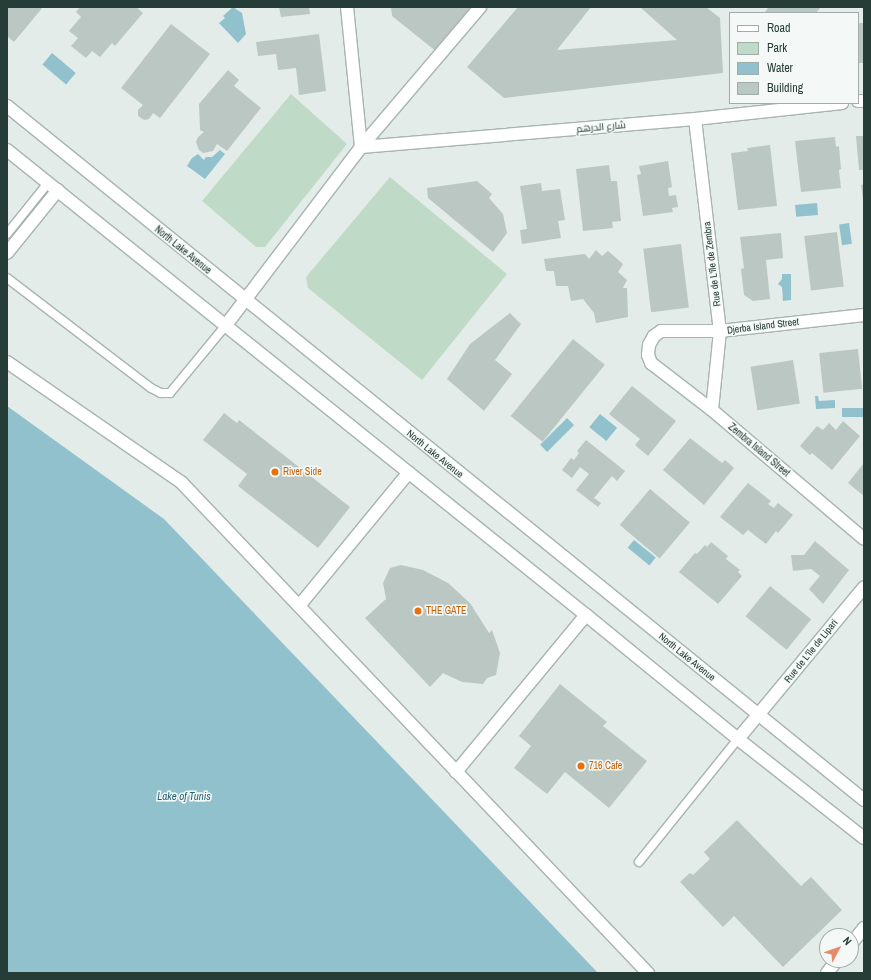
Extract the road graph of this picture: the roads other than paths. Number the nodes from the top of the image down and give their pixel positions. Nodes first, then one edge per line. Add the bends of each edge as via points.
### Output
1 (347, 7) edge
2 (480, 7) edge
3 (833, 104) edge
4 (7, 106) edge
5 (695, 119) junction
6 (361, 147) junction
7 (7, 150) edge
8 (53, 187) junction
9 (7, 234) edge
10 (7, 253) edge
11 (7, 278) edge
12 (246, 301) junction
13 (864, 315) edge
14 (226, 325) junction
15 (720, 331) junction
16 (7, 362) edge
17 (651, 363) joint
18 (712, 410) junction
19 (409, 472) junction
20 (864, 539) edge
21 (864, 587) edge
22 (299, 606) junction
23 (586, 615) junction
24 (759, 715) junction
25 (738, 739) junction
26 (456, 772) junction
27 (864, 800) edge
28 (864, 838) edge
29 (639, 862) dead end
30 (648, 973) edge

1 - 6 street
2 - 6 street
3 - 5 street, شارع الدرهم
4 - 12 street, North Lake Avenue
5 - 6 street, شارع الدرهم
5 - 15 street, Rue de L'île de Zembra
6 - 12 street
7 - 8 street
8 - 9 lane
8 - 10 street
8 - 14 street
11 - 14 lane via 161,393 170,393
12 - 14 street
12 - 24 street, North Lake Avenue
13 - 15 street, Djerba Island Street
14 - 19 street
15 - 17 street, Djerba Island Street via 661,331 654,336 649,345
15 - 18 street, Rue de L'île de Zembra
16 - 22 street via 181,482
17 - 18 street, Zembra Island Street
18 - 20 street, Zembra Island Street
19 - 22 street
19 - 23 street
21 - 24 street, Rue de L'île de Lipari
22 - 26 street
23 - 25 street
23 - 26 street
24 - 25 street, Rue de L'île de Lipari
24 - 27 street, North Lake Avenue
25 - 28 street
25 - 29 lane
26 - 30 street

